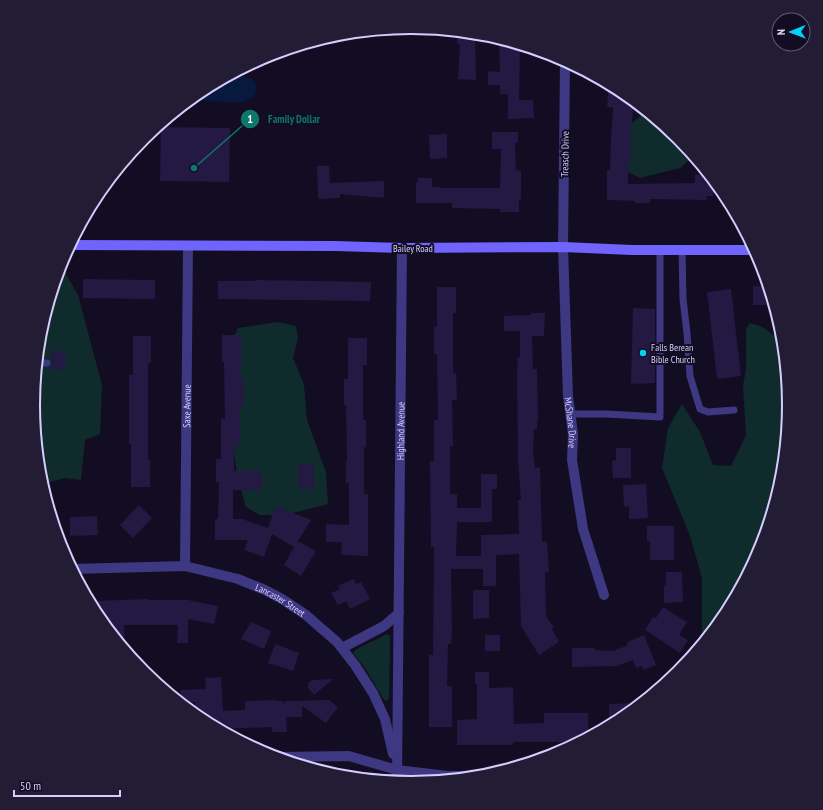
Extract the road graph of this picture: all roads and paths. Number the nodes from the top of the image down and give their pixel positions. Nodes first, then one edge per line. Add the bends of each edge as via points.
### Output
1 (565, 67) edge
2 (77, 245) edge
3 (188, 246) junction
4 (563, 247) junction
5 (402, 248) junction
6 (660, 250) junction
7 (682, 250) junction
8 (748, 250) edge
9 (43, 363) edge
10 (47, 363) dead end
11 (734, 410) dead end
12 (570, 414) junction
13 (185, 566) junction
14 (79, 569) edge
15 (604, 595) dead end
16 (399, 613) junction
17 (342, 648) junction
18 (295, 757) edge
19 (397, 770) junction
20 (397, 775) edge
21 (438, 775) edge

1 - 4 street, Treasch Drive
2 - 3 street, Bailey Road
3 - 5 street, Bailey Road
3 - 13 street, Saxe Avenue
4 - 5 street, Bailey Road
4 - 6 street, Bailey Road
4 - 12 street, McShane Drive
5 - 16 street, Highland Avenue
6 - 7 street, Bailey Road
6 - 12 lane via 660,417
7 - 8 street, Bailey Road
7 - 11 lane via 682,299 690,376 695,395 700,409 708,412
9 - 10 lane
12 - 15 street, McShane Drive via 573,434 572,460 582,525
13 - 14 street, Lancaster Street
13 - 17 street, Lancaster Street via 265,590 306,615
16 - 17 street via 384,626
16 - 19 street, Highland Avenue
17 - 19 street, Lancaster Street via 373,692 385,719
18 - 19 street via 349,756
19 - 20 street, Highland Avenue
19 - 21 street

